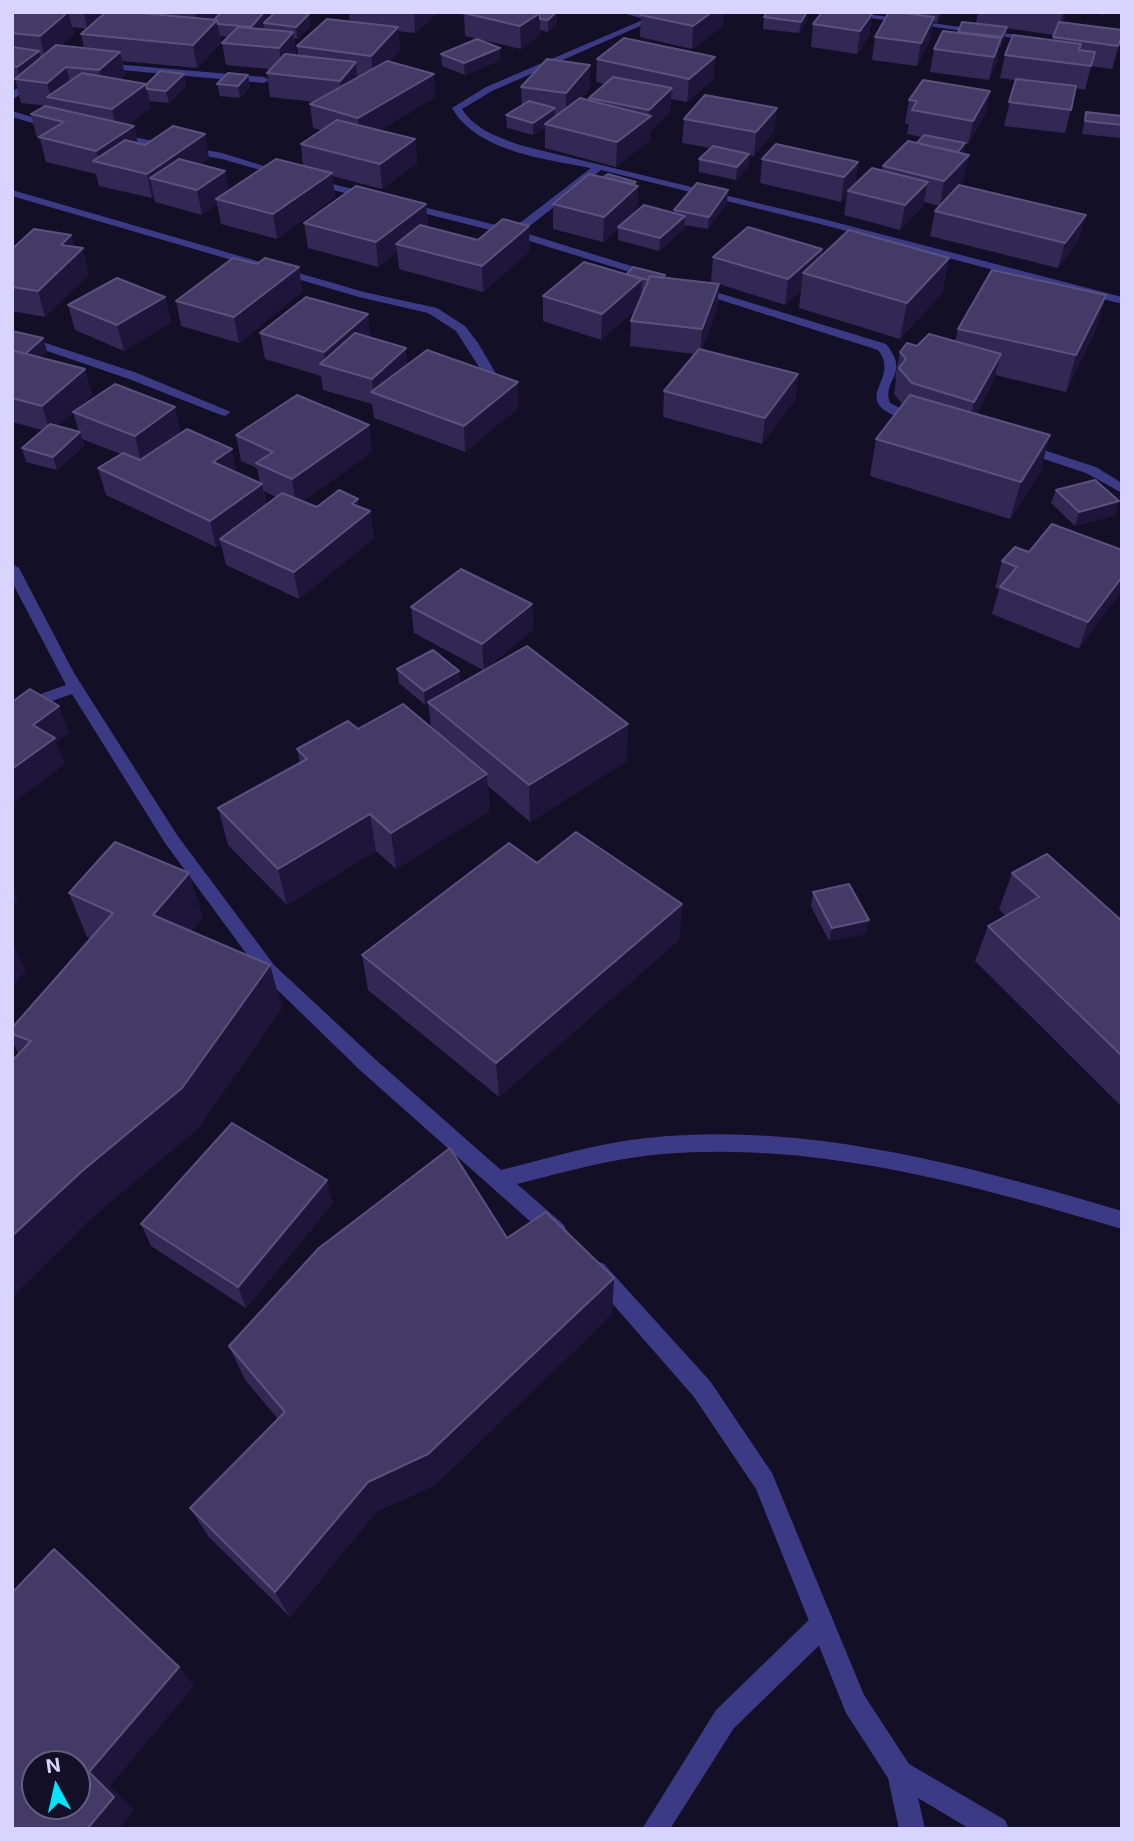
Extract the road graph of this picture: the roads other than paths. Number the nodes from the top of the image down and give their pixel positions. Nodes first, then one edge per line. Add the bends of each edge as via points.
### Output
1 (623, 12) edge
2 (668, 12) edge
3 (831, 12) edge
4 (653, 18) junction
5 (1042, 39) edge
6 (96, 65) edge
7 (41, 75) edge
8 (264, 79) dead end
9 (12, 97) edge
10 (12, 114) edge
11 (71, 130) edge
12 (106, 135) edge
13 (599, 167) junction
14 (12, 193) edge
15 (514, 233) junction
16 (665, 280) edge
17 (678, 284) edge
18 (1122, 301) edge
19 (12, 335) edge
20 (499, 389) edge
21 (225, 412) dead end
22 (934, 423) edge
23 (1012, 444) edge
24 (1122, 489) edge
25 (12, 568) edge
26 (76, 687) junction
27 (12, 710) edge
28 (498, 1181) junction
29 (1122, 1220) edge
30 (822, 1625) junction
31 (900, 1773) junction
32 (655, 1829) edge
33 (912, 1829) edge
34 (996, 1829) edge

1 - 4 street
2 - 4 street
3 - 5 street
4 - 13 street via 457,107 460,118 483,134
6 - 8 street
7 - 9 street
10 - 11 street
12 - 15 street via 250,162 299,179
13 - 15 street
13 - 18 street
14 - 20 street via 444,315 463,329
15 - 16 street
17 - 22 street via 882,347 894,363 881,392 882,403 888,411
19 - 21 street
23 - 24 street via 1091,470
25 - 26 street
26 - 27 street
26 - 28 street via 171,839 268,970
28 - 29 street via 598,1155 663,1145 752,1143 887,1158
28 - 30 street via 577,1250 702,1389 764,1481
30 - 31 street via 855,1704
30 - 32 street via 725,1719
31 - 33 street
31 - 34 street

